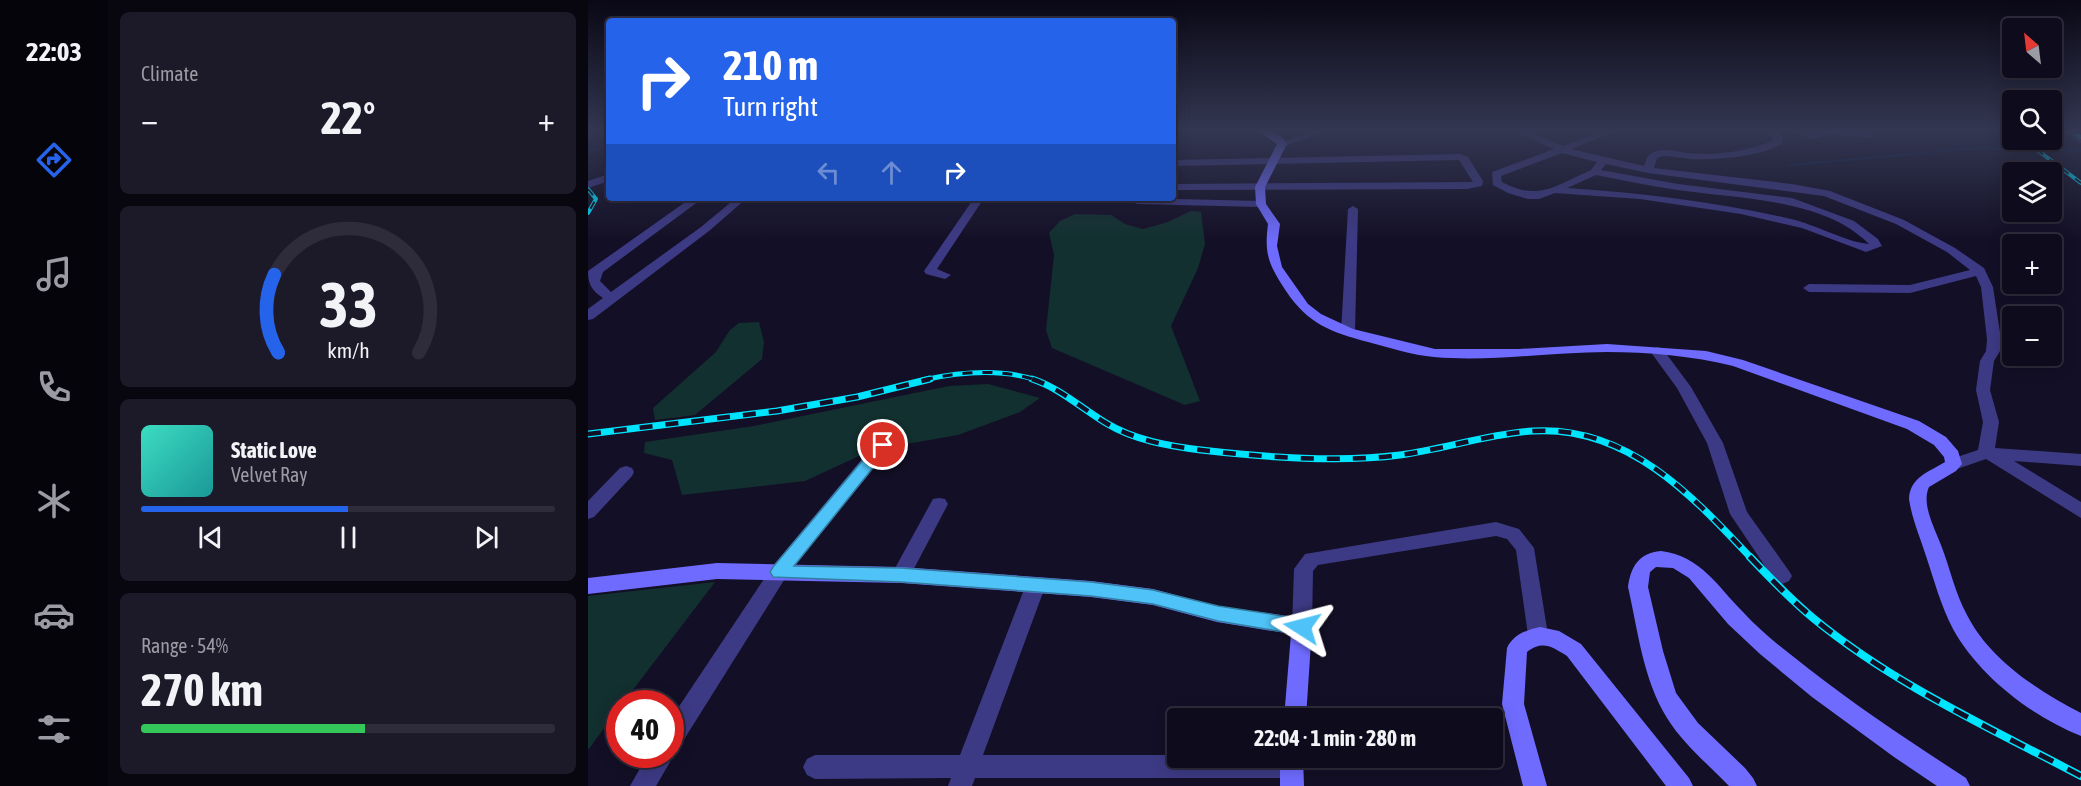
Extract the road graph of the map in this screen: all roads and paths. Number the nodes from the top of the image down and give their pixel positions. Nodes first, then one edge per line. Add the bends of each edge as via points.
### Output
1 (1271, 167) edge
2 (1469, 167) edge
3 (1516, 167) edge
4 (1598, 167) edge
5 (1631, 167) edge
6 (1649, 167) edge
7 (1648, 170) junction
8 (1595, 172) junction
9 (606, 178) edge
10 (588, 185) edge
11 (1176, 187) edge
12 (1260, 187) junction
13 (1557, 190) junction
14 (694, 201) edge
15 (739, 201) edge
16 (977, 201) edge
17 (1137, 201) dead end
18 (1261, 204) junction
19 (1353, 209) dead end
20 (1980, 271) junction
21 (592, 274) edge
22 (945, 274) dead end
23 (1809, 288) dead end
24 (610, 297) junction
25 (588, 316) edge
26 (1348, 332) junction
27 (1657, 351) junction
28 (883, 445) dead end
29 (1986, 453) junction
30 (2081, 460) edge
31 (1954, 464) junction
32 (626, 472) dead end
33 (939, 504) dead end
34 (2081, 511) edge
35 (588, 512) edge
36 (779, 572) junction
37 (901, 575) junction
38 (1782, 576) dead end
39 (588, 586) edge
40 (1035, 586) junction
41 (1302, 627) junction
42 (1538, 635) junction
43 (1296, 708) edge
44 (684, 719) edge
45 (2081, 725) edge
46 (815, 767) dead end
47 (653, 768) edge
48 (1292, 770) edge
49 (964, 775) edge
50 (642, 786) edge
51 (1535, 786) edge
52 (1681, 786) edge
53 (1745, 786) edge
54 (1958, 786) edge

1 - 12 main road
2 - 12 street via 1478,184
3 - 13 street via 1497,174 1497,183 1529,197
4 - 8 street
5 - 7 street
6 - 7 street
7 - 20 street via 1826,193 1910,227
8 - 13 street
8 - 13 street via 1788,200 1850,223 1876,246 1866,248 1805,225 1741,211 1640,196
9 - 10 street
11 - 12 street
12 - 18 main road
14 - 21 street
15 - 24 street via 717,221
16 - 22 street via 930,271
17 - 18 street
18 - 26 main road via 1274,224 1271,246 1276,267 1294,295 1316,317
19 - 26 street
20 - 23 street via 1890,291
20 - 29 street via 1987,287 1994,339 1983,390 1991,422
21 - 24 street via 600,290
24 - 25 street
26 - 27 main road via 1435,353 1607,348
27 - 31 main road via 1706,355 1738,363 1896,418 1940,441
27 - 38 street via 1684,387 1715,443 1739,514
28 - 36 street
29 - 30 street
29 - 31 street
29 - 34 street
31 - 45 main road via 1925,480 1918,497 1960,622 1981,654 2018,686
32 - 35 street
33 - 37 street
36 - 37 main road
36 - 39 main road via 717,571
36 - 44 street
37 - 40 main road
40 - 41 main road via 1153,597 1218,614
40 - 49 street
41 - 42 street via 1304,569 1308,561 1496,529 1514,534 1525,548
41 - 43 main road
42 - 51 main road via 1517,648 1513,704
42 - 52 main road via 1553,636 1574,650
46 - 49 street
47 - 50 street
48 - 49 street
53 - 54 main road via 1688,728 1666,694 1638,587 1638,573 1653,559 1680,562 1691,570 1741,624 1817,688

